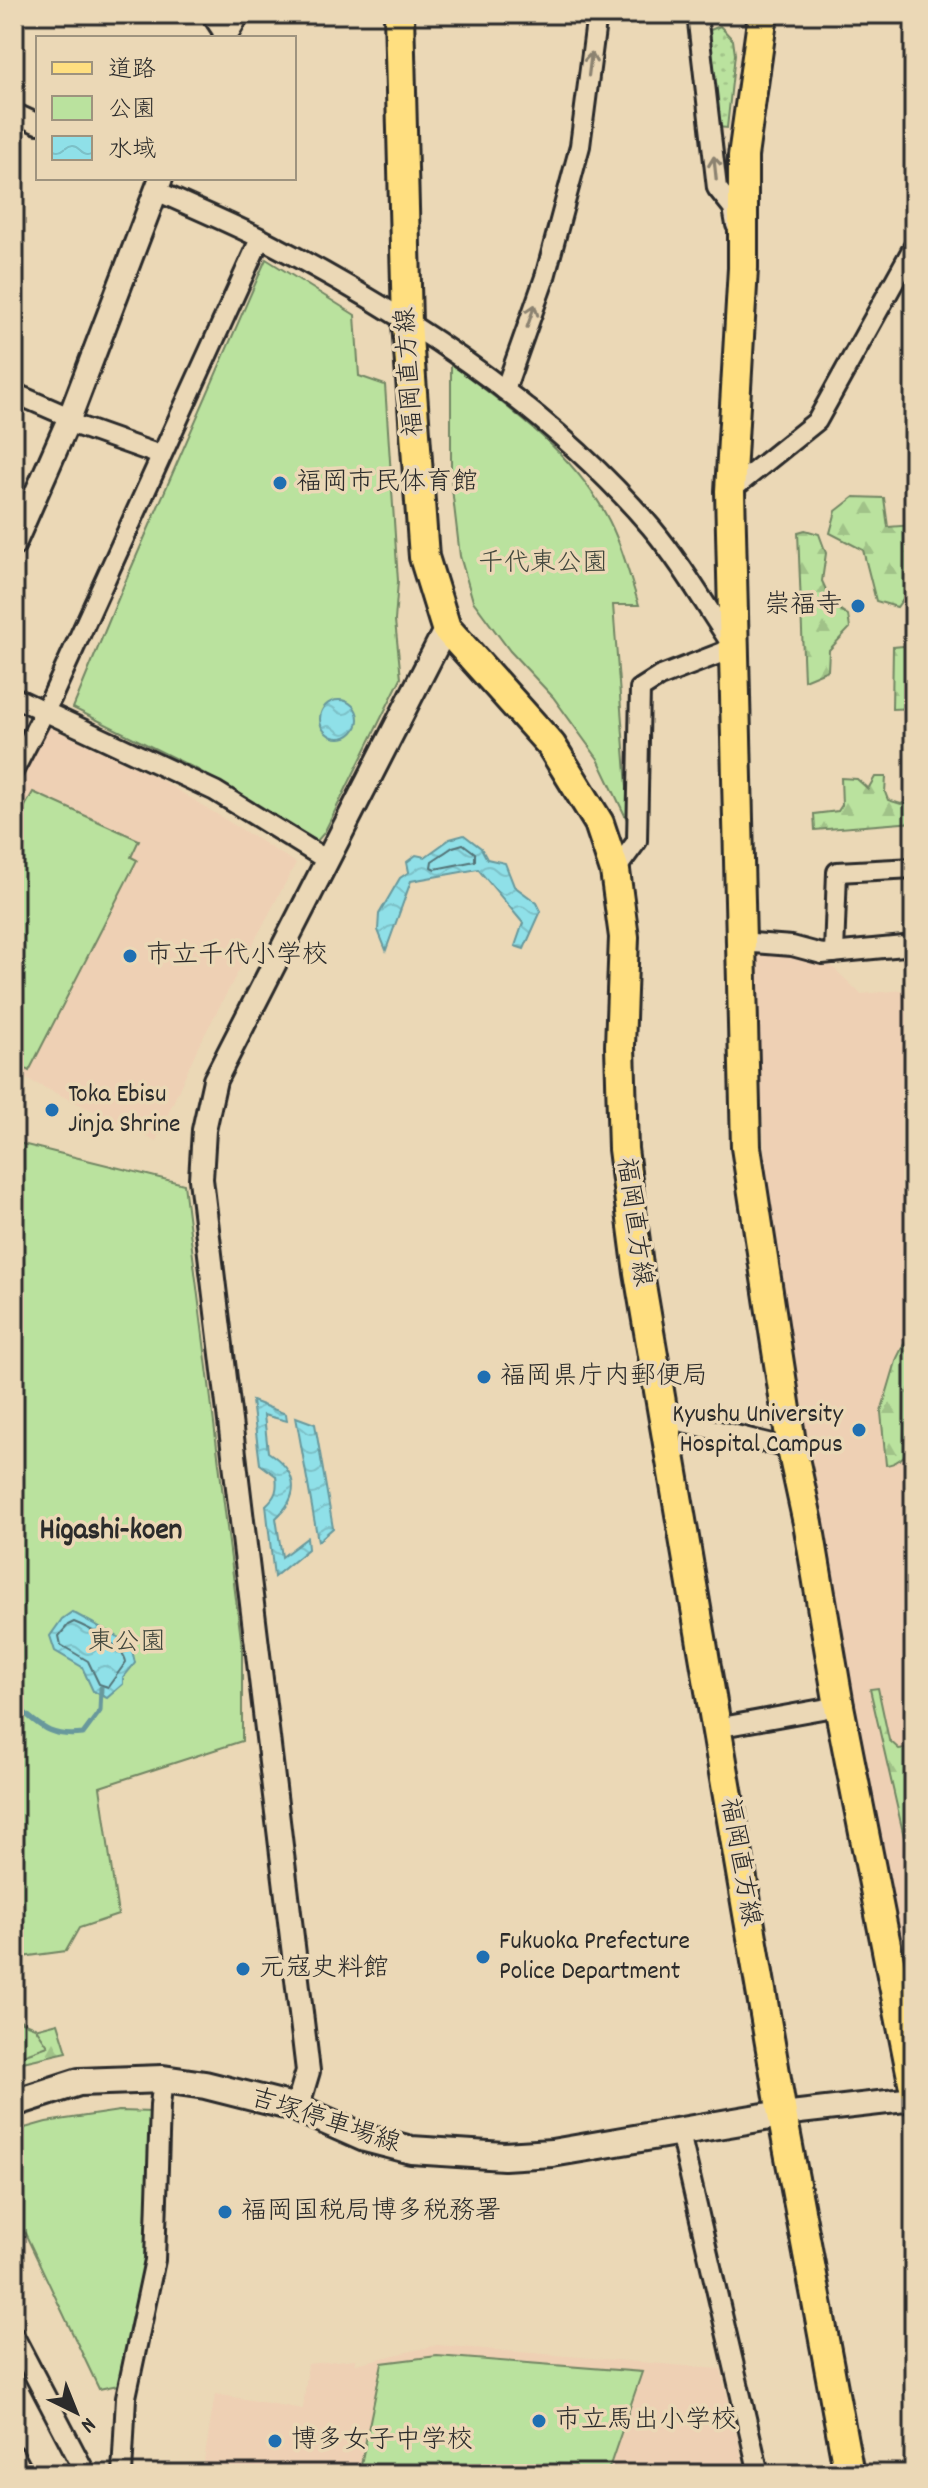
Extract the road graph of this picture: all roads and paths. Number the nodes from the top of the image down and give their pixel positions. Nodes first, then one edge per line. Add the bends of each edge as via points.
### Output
1 (211, 14) edge
2 (238, 14) edge
3 (399, 14) edge
4 (597, 14) edge
5 (697, 14) edge
6 (763, 14) edge
7 (224, 36) edge
8 (14, 113) edge
9 (36, 123) edge
10 (158, 182) edge
11 (260, 239) junction
12 (914, 246) edge
13 (743, 268) junction
14 (407, 323) junction
15 (505, 390) junction
16 (14, 393) edge
17 (69, 419) junction
18 (160, 455) junction
19 (730, 491) junction
20 (14, 544) edge
21 (446, 628) junction
22 (734, 648) junction
23 (14, 697) edge
24 (45, 710) junction
25 (14, 770) edge
26 (327, 860) junction
27 (914, 868) edge
28 (615, 871) junction
29 (739, 942) junction
30 (914, 945) edge
31 (834, 953) junction
32 (663, 1417) junction
33 (792, 1449) junction
34 (839, 1706) junction
35 (716, 1728) junction
36 (163, 2079) junction
37 (914, 2087) edge
38 (914, 2099) edge
39 (14, 2103) edge
40 (297, 2108) junction
41 (782, 2114) junction
42 (680, 2133) junction
43 (14, 2336) edge
44 (14, 2455) edge
45 (24, 2474) edge
46 (86, 2474) edge
47 (122, 2474) edge
48 (759, 2474) edge
49 (849, 2474) edge

1 - 7 street
2 - 7 street
3 - 14 main road, 福岡直方線
15 -> 4 street via 545,277 580,146
13 -> 5 street via 733,208 717,188
6 - 13 main road via 743,156
8 - 9 street
10 - 11 street
10 - 17 street
11 - 14 street
11 - 18 street
12 - 19 street via 817,421
13 - 19 main road
14 - 15 street
14 - 21 main road, 福岡直方線 via 424,557
15 - 22 street via 594,467 652,528
16 - 17 street
17 - 18 street
17 - 20 street
18 - 24 street
19 - 22 main road
21 - 26 street
21 - 28 main road, 福岡直方線 via 551,745 599,823
22 - 28 street via 640,689 637,841
22 - 29 main road
23 - 24 street
24 - 25 street
24 - 26 street via 215,791
26 - 40 street via 215,1080 201,1179 308,2071
27 - 31 street via 837,872
28 - 32 main road, 福岡直方線 via 624,937 623,1149
29 - 31 street
29 - 33 main road via 746,1147
30 - 31 street
32 - 33 street
32 - 35 main road, 福岡直方線
33 - 34 main road
34 - 35 street
34 - 37 main road
35 - 41 main road, 福岡直方線
36 - 39 main road, 吉塚停車場線 via 79,2082
36 - 40 main road, 吉塚停車場線
36 - 47 street via 155,2260 126,2397
38 - 41 street
40 - 42 main road, 吉塚停車場線 via 365,2138 411,2150 504,2156 552,2153
41 - 42 main road, 吉塚停車場線
41 - 49 main road, 福岡直方線
42 - 48 street
43 - 46 street
44 - 45 street

